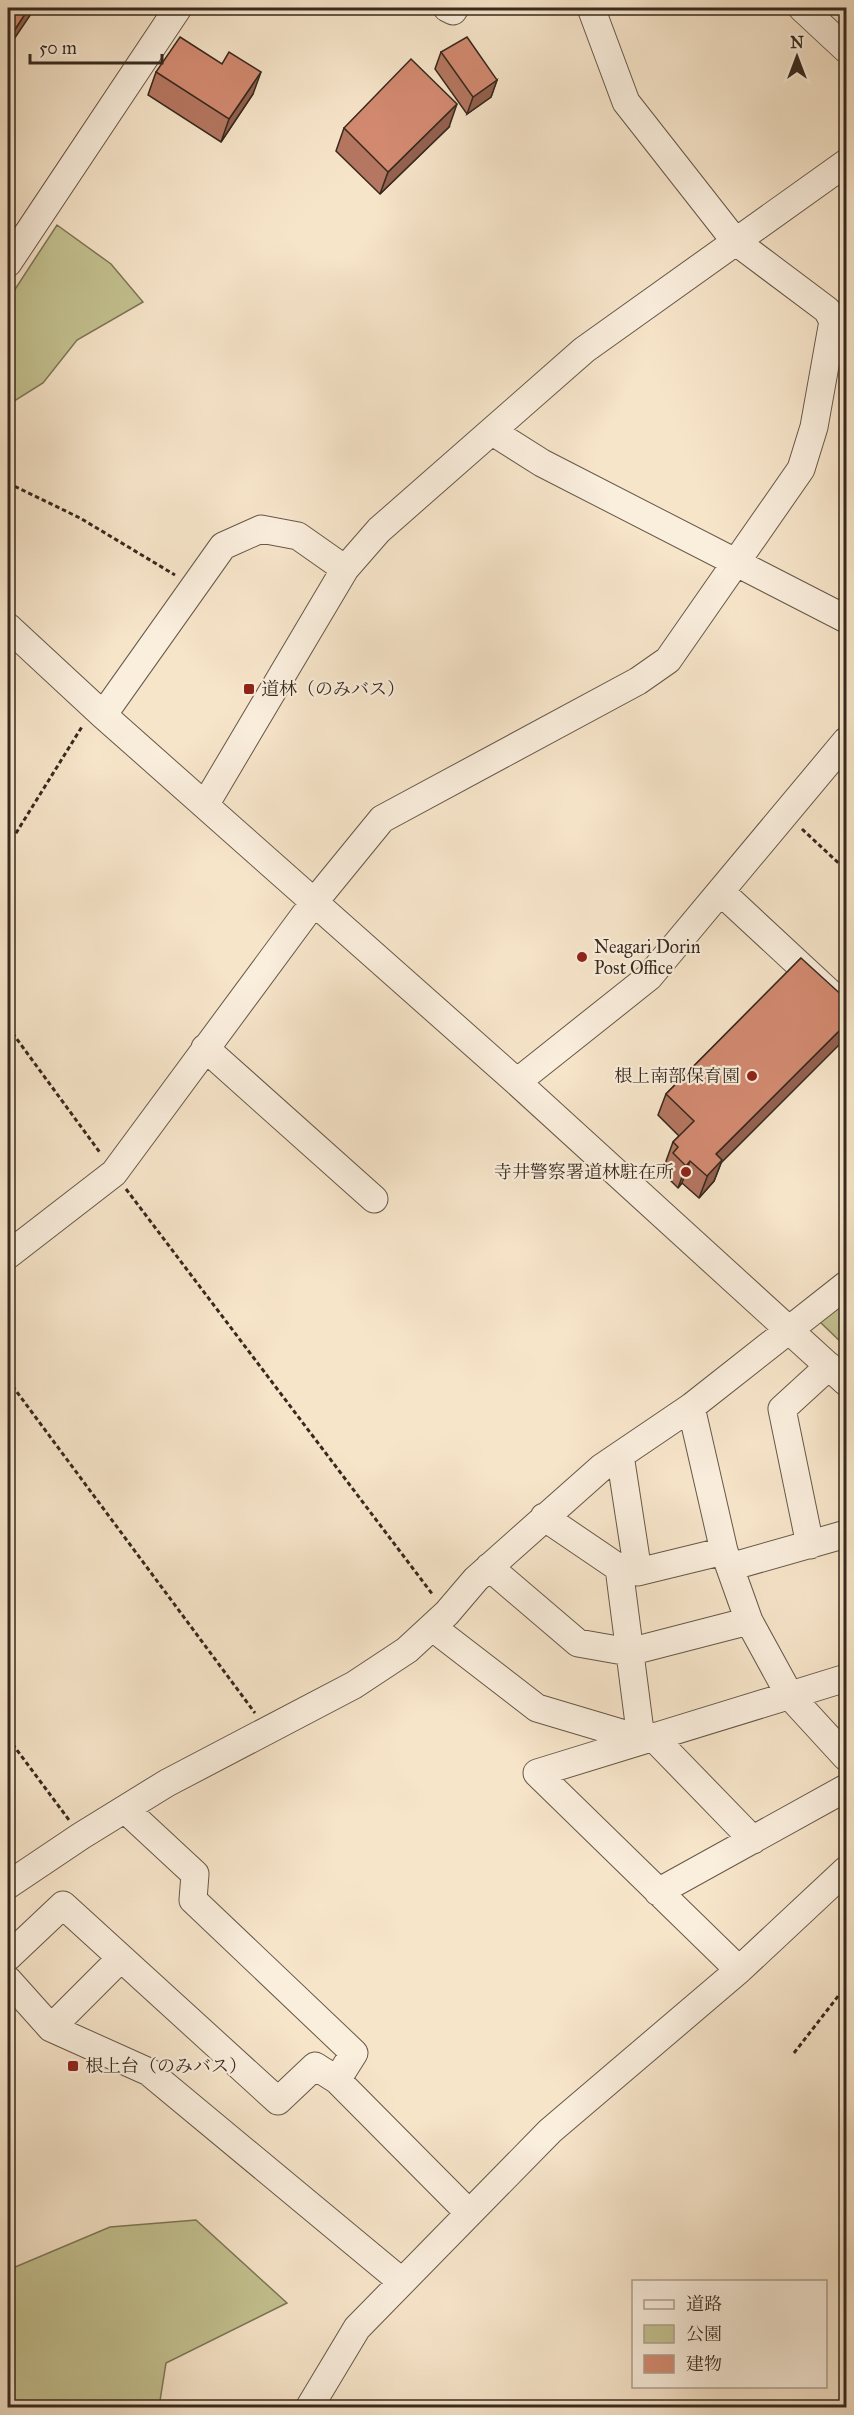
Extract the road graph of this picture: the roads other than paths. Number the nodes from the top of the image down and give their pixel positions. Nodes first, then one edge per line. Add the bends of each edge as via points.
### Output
1 (178, 8) edge
2 (447, 8) edge
3 (455, 8) edge
4 (591, 8) edge
5 (802, 8) edge
6 (846, 49) edge
7 (846, 163) edge
8 (735, 241) junction
9 (8, 263) edge
10 (838, 350) edge
11 (493, 432) junction
12 (738, 561) junction
13 (345, 569) junction
14 (846, 619) edge
15 (12, 637) edge
16 (99, 711) junction
17 (846, 741) edge
18 (205, 805) junction
19 (721, 892) junction
20 (315, 902) junction
21 (846, 1008) edge
22 (205, 1048) junction
23 (517, 1082) junction
24 (374, 1199) dead end
25 (8, 1255) edge
26 (846, 1285) edge
27 (790, 1329) junction
28 (838, 1374) edge
29 (692, 1407) junction
30 (620, 1455) junction
31 (544, 1517) junction
32 (846, 1536) edge
33 (810, 1545) junction
34 (727, 1559) junction
35 (489, 1567) junction
36 (629, 1570) junction
37 (439, 1620) junction
38 (749, 1621) junction
39 (629, 1652) junction
40 (846, 1678) edge
41 (790, 1696) junction
42 (646, 1737) junction
43 (846, 1757) edge
44 (846, 1788) edge
45 (125, 1809) junction
46 (753, 1839) junction
47 (846, 1870) edge
48 (8, 1886) edge
49 (658, 1892) junction
50 (8, 1956) edge
51 (121, 1958) junction
52 (739, 1970) junction
53 (10, 1989) edge
54 (51, 2028) junction
55 (336, 2080) junction
56 (469, 2213) junction
57 (402, 2282) junction
58 (309, 2408) edge

1 - 9 street
2 - 3 street
4 - 8 street via 626,102
5 - 6 street
7 - 8 street
8 - 10 street via 827,310
8 - 11 street via 584,350
10 - 12 street via 801,469
11 - 12 street via 542,463
11 - 13 street via 418,493
12 - 14 street
12 - 20 street via 668,660 638,681 382,819
13 - 16 street via 298,536 261,529 223,546
13 - 18 street
15 - 16 street
16 - 18 street
17 - 19 street
18 - 20 street
19 - 21 street
19 - 23 street via 649,977
20 - 22 street
20 - 23 street
22 - 24 street
22 - 25 street via 114,1173
23 - 27 street
26 - 27 street
27 - 28 street
27 - 29 street
28 - 33 street via 782,1409
29 - 30 street
29 - 34 street
30 - 31 street
30 - 36 street
31 - 35 street
31 - 36 street
32 - 33 street
33 - 34 street
34 - 36 street
34 - 38 street
35 - 37 street
35 - 39 street via 578,1643
36 - 39 street
37 - 42 street via 537,1708
37 - 45 street via 407,1650 354,1685
38 - 39 street
38 - 41 street
39 - 42 street
40 - 41 street
41 - 42 street
41 - 43 street
42 - 46 street
42 - 49 street via 537,1773
44 - 46 street
45 - 48 street
45 - 55 street via 195,1874 193,1900 354,2053
46 - 49 street
47 - 52 street
49 - 52 street
50 - 51 street via 63,1905
51 - 54 street
51 - 55 street via 278,2101 315,2066
52 - 56 street via 550,2131
53 - 54 street
54 - 57 street via 149,2072
55 - 56 street
56 - 57 street
57 - 58 street via 357,2328

